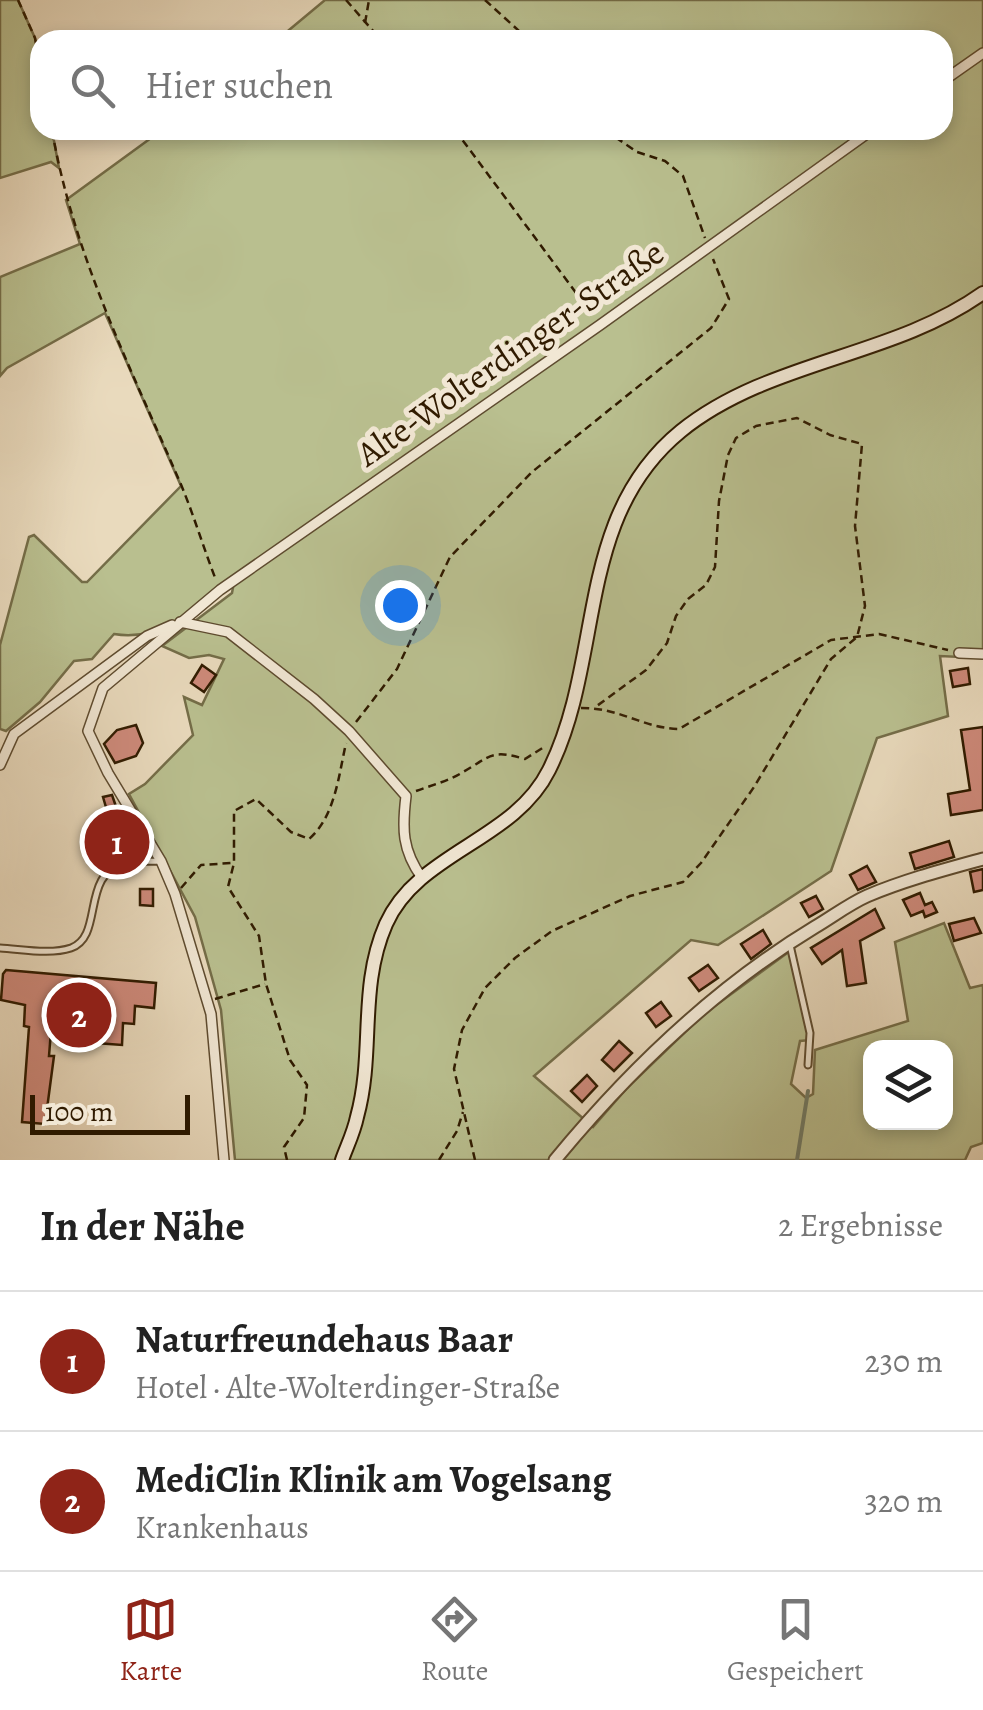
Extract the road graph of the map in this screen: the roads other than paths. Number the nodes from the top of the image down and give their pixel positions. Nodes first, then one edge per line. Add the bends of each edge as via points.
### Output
1 (983, 53) edge
2 (953, 74) edge
3 (858, 140) edge
4 (983, 293) edge
5 (180, 622) junction
6 (959, 653) road end
7 (983, 654) edge
8 (0, 766) edge
9 (983, 859) edge
10 (161, 862) junction
11 (422, 878) junction
12 (789, 942) junction
13 (0, 948) edge
14 (808, 1066) dead end
15 (224, 1160) edge
16 (342, 1160) edge
17 (555, 1160) edge

1 - 2 street
3 - 5 street, Alte-Wolterdinger-Straße
4 - 11 main road via 915,331 748,390 682,431 643,470 602,557 567,732 547,776 524,807
5 - 8 street, Alte-Wolterdinger-Straße via 147,636 14,734
5 - 10 street, Alte-Wolterdinger-Straße via 103,688 88,731
5 - 11 street via 228,632 349,731 406,796 408,858
6 - 7 street
9 - 12 street via 863,898
10 - 13 lane via 129,862 105,876 94,891 84,938 72,948
10 - 15 street, Alte-Wolterdinger-Straße via 208,1001
11 - 16 main road via 388,920 374,954 358,1116
12 - 14 lane via 810,1033
12 - 17 street via 696,1011

